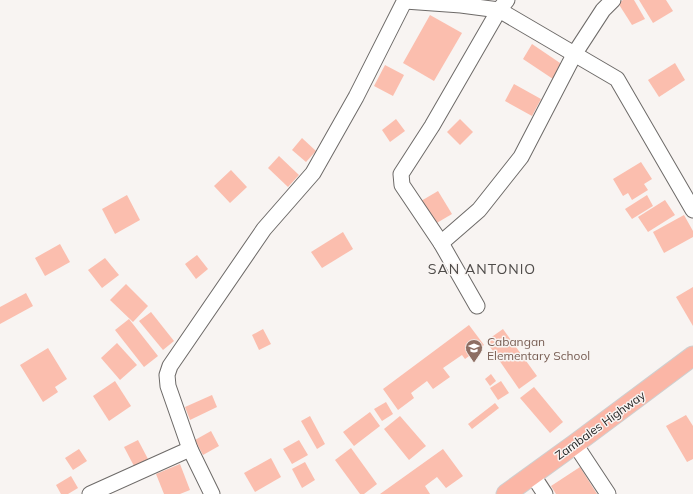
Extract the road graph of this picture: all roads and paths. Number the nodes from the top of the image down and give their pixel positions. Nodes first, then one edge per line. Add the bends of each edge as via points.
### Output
1 (405, 0) edge
2 (613, 0) edge
3 (503, 5) edge
4 (575, 53) junction
5 (693, 210) edge
6 (441, 243) junction
7 (477, 306) dead end
8 (693, 356) edge
9 (575, 444) junction
10 (190, 449) junction
11 (532, 474) junction
12 (90, 494) edge
13 (212, 494) edge
14 (506, 494) edge
15 (545, 494) edge
16 (608, 494) edge

1 - 3 street via 461,5
1 - 10 street via 356,97 313,173 264,229 170,366 167,375 168,386
2 - 4 street via 603,10
3 - 4 street
3 - 6 street via 401,174 402,185
4 - 5 street via 617,79
4 - 6 street via 521,157 479,210
6 - 7 street
8 - 9 main road, Zambales Highway
9 - 11 main road, Zambales Highway
9 - 16 street
10 - 12 street
10 - 13 street
11 - 14 main road, Zambales Highway
11 - 15 street

